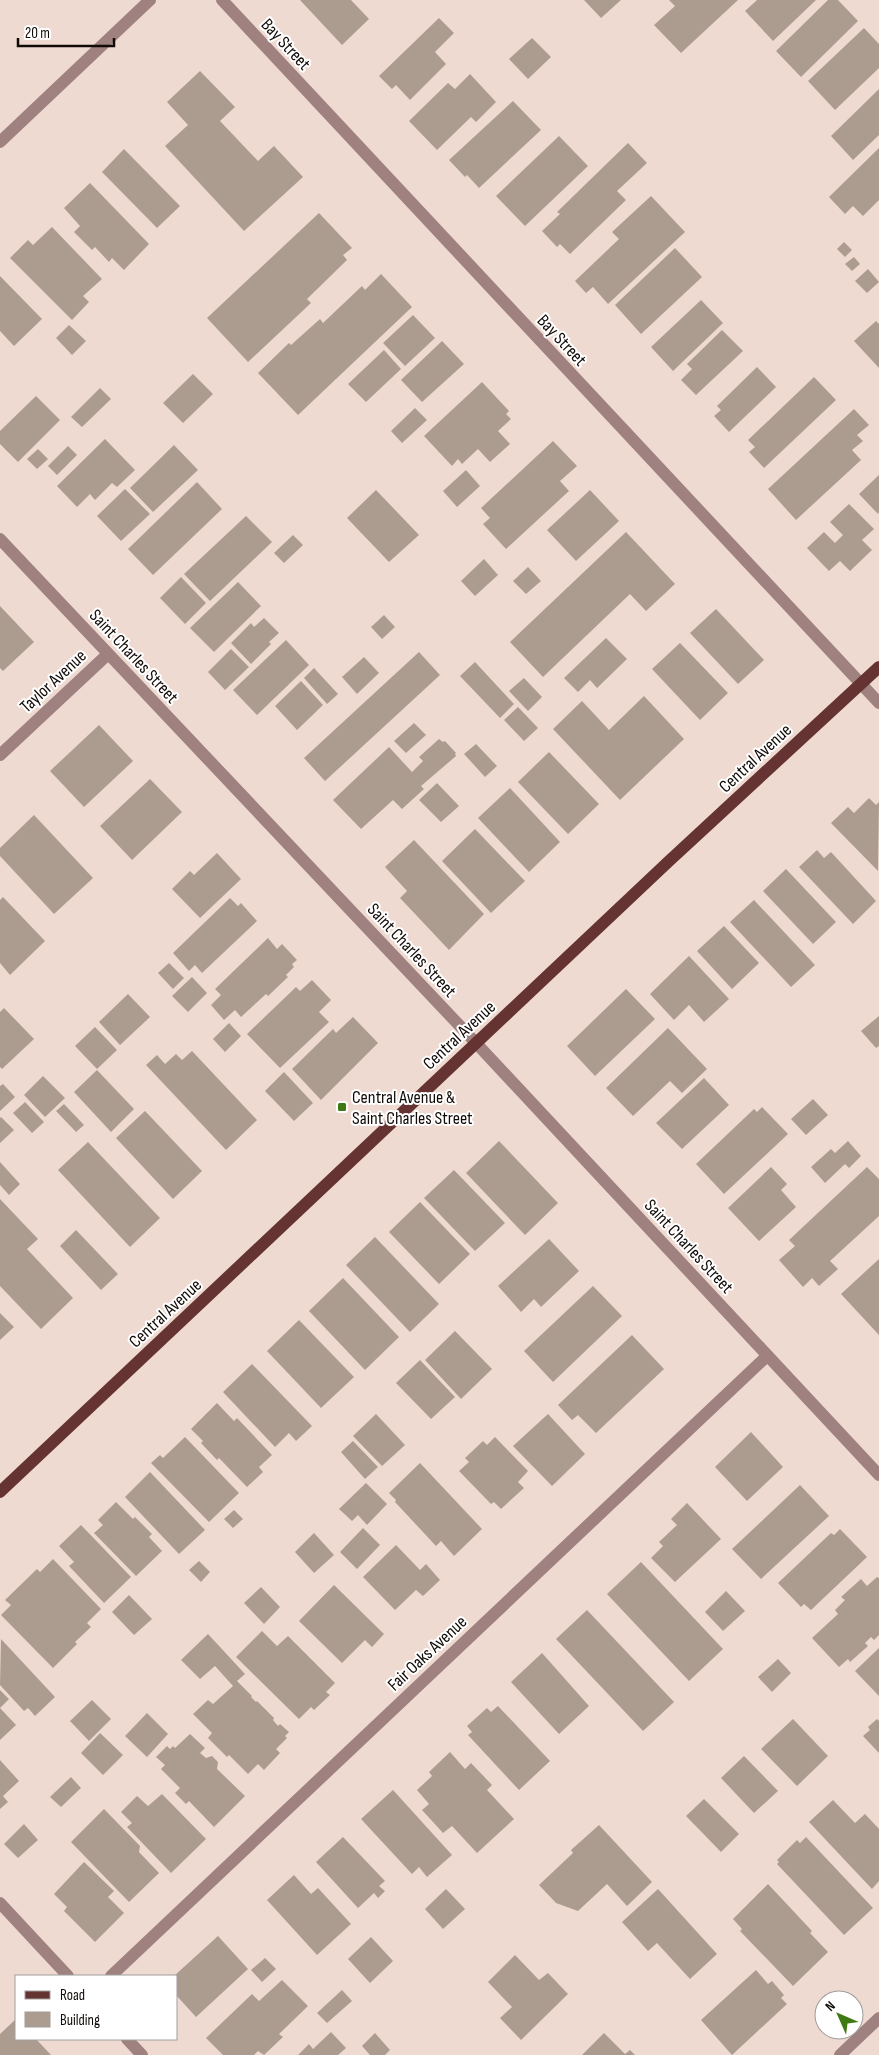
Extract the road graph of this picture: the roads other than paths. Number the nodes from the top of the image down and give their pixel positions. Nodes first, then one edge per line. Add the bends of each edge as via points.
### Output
1 (150, 0) edge
2 (222, 0) edge
3 (0, 142) edge
4 (0, 539) edge
5 (108, 654) junction
6 (879, 667) edge
7 (861, 684) junction
8 (879, 703) edge
9 (0, 755) edge
10 (476, 1043) junction
11 (767, 1356) junction
12 (879, 1475) edge
13 (0, 1492) edge
14 (0, 1903) edge
15 (67, 1975) edge
16 (111, 1975) edge
17 (879, 2018) edge
18 (128, 2040) edge
19 (142, 2055) edge
20 (840, 2055) edge

1 - 3 street
2 - 7 street, Bay Street
4 - 5 street, Saint Charles Street
5 - 9 street, Taylor Avenue
5 - 10 street, Saint Charles Street
6 - 7 main road, Central Avenue
7 - 8 street, Bay Street
7 - 10 main road, Central Avenue
10 - 11 street, Saint Charles Street
10 - 13 main road, Central Avenue
11 - 12 street, Saint Charles Street
11 - 16 street, Fair Oaks Avenue
14 - 15 street
17 - 20 street
18 - 19 street

